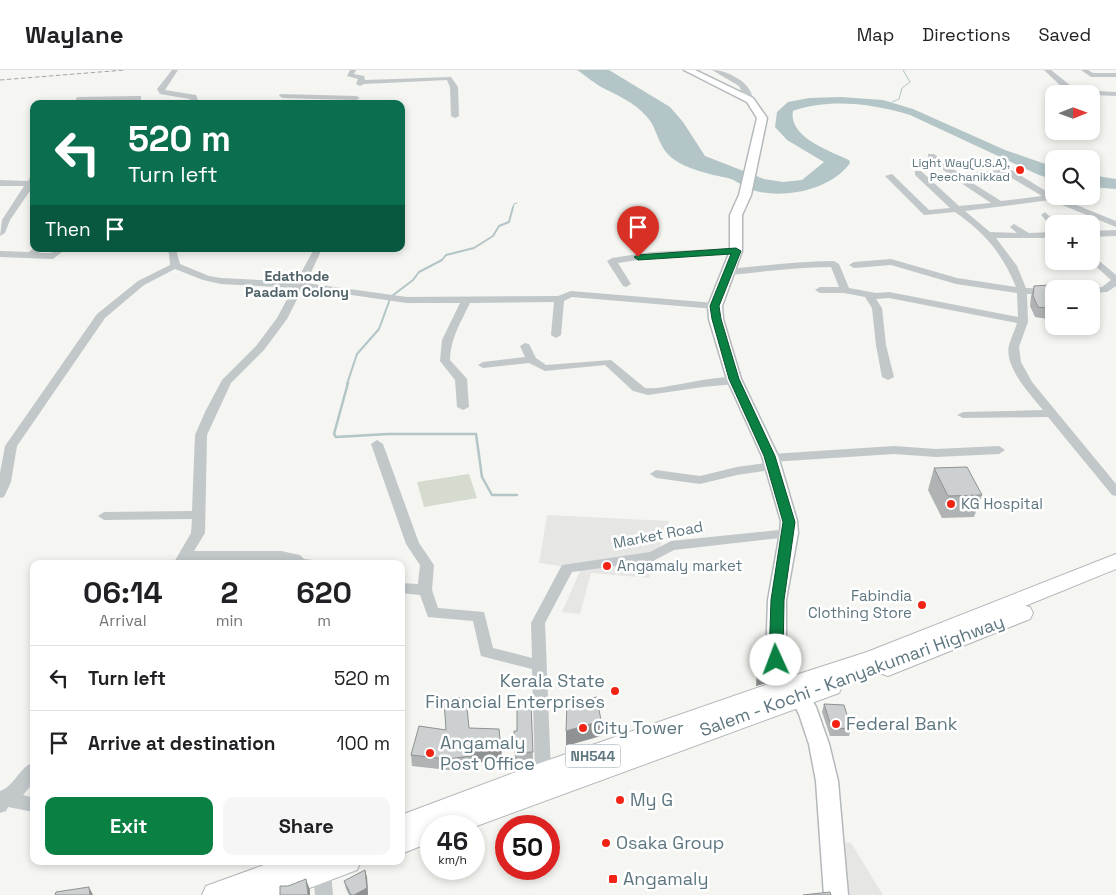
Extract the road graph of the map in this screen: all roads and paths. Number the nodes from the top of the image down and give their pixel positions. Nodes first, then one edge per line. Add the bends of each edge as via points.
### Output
1 (175, 70) edge
2 (352, 70) edge
3 (688, 70) edge
4 (715, 70) edge
5 (1047, 70) edge
6 (1084, 70) edge
7 (1116, 75) edge
8 (361, 82) junction
9 (1116, 94) edge
10 (283, 96) dead end
11 (138, 98) dead end
12 (80, 100) edge
13 (194, 100) edge
14 (341, 100) edge
15 (356, 100) edge
16 (750, 100) junction
17 (455, 116) dead end
18 (931, 156) dead end
19 (1024, 172) dead end
20 (918, 173) dead end
21 (1010, 173) junction
22 (889, 176) dead end
23 (958, 177) junction
24 (30, 181) edge
25 (0, 184) edge
26 (30, 184) edge
27 (1045, 196) edge
28 (1045, 199) edge
29 (1001, 205) junction
30 (1067, 205) edge
31 (12, 210) junction
32 (958, 210) junction
33 (0, 212) edge
34 (1116, 224) edge
35 (1014, 227) dead end
36 (0, 233) edge
37 (1116, 233) edge
38 (1100, 234) edge
39 (989, 235) junction
40 (1045, 235) edge
41 (1028, 236) junction
42 (736, 251) junction
43 (35, 252) edge
44 (57, 252) dead end
45 (173, 252) edge
46 (316, 252) edge
47 (0, 254) edge
48 (854, 264) dead end
49 (175, 266) junction
50 (1100, 266) edge
51 (728, 272) junction
52 (1116, 281) edge
53 (626, 284) dead end
54 (298, 285) junction
55 (820, 290) dead end
56 (844, 290) junction
57 (1100, 290) edge
58 (1022, 291) junction
59 (1045, 291) edge
60 (869, 295) junction
61 (559, 299) junction
62 (466, 300) junction
63 (715, 306) junction
64 (1023, 321) junction
65 (556, 335) dead end
66 (525, 346) dead end
67 (531, 360) junction
68 (483, 365) dead end
69 (888, 376) dead end
70 (735, 381) junction
71 (464, 406) dead end
72 (1052, 413) junction
73 (963, 415) dead end
74 (377, 444) dead end
75 (999, 450) dead end
76 (772, 462) junction
77 (656, 474) dead end
78 (1116, 492) edge
79 (0, 494) edge
80 (200, 515) junction
81 (104, 516) dead end
82 (789, 533) junction
83 (182, 560) edge
84 (297, 560) edge
85 (1116, 561) edge
86 (1116, 575) edge
87 (405, 588) edge
88 (424, 590) junction
89 (538, 665) junction
90 (792, 692) junction
91 (543, 773) junction
92 (30, 774) edge
93 (1, 801) edge
94 (30, 804) edge
95 (476, 815) edge
96 (405, 825) edge
97 (420, 835) edge
98 (405, 841) edge
99 (340, 865) edge
100 (274, 868) edge
101 (319, 876) edge
102 (216, 895) edge
103 (258, 895) edge
104 (836, 895) edge

1 - 13 street via 162,92 193,97
2 - 8 street via 350,76 362,78
3 - 16 main road
4 - 16 street via 742,83
5 - 9 street via 1074,92
6 - 7 street via 1094,76
8 - 15 street
8 - 17 street via 450,78 454,87
10 - 14 street
11 - 12 street
16 - 42 main road via 763,123 752,171 734,224
18 - 23 street
19 - 21 street
20 - 32 street
21 - 23 street
21 - 27 street
22 - 32 street via 925,213
23 - 29 street
24 - 25 street
26 - 31 street
28 - 29 street
29 - 32 street
30 - 34 street
31 - 33 street
31 - 36 street
32 - 39 street
35 - 41 street
37 - 38 street
39 - 41 street
39 - 58 street via 1008,259
40 - 41 street
42 - 51 main road
42 - 53 street via 651,255 612,261
43 - 44 street via 53,256
43 - 47 street
45 - 49 street
46 - 54 street
48 - 58 street via 891,262 943,278
49 - 54 street via 221,281
49 - 79 street via 142,283 101,316 11,446 6,462 7,476
50 - 52 street
51 - 56 street via 796,264 834,264
51 - 63 main road
52 - 57 street
54 - 62 street via 407,300
54 - 80 street via 282,319 260,348 226,382 201,435
55 - 56 street
56 - 60 street
58 - 59 street
58 - 64 street
60 - 64 street via 889,295
60 - 69 street via 877,308
61 - 62 street
61 - 63 street via 571,294
61 - 65 street
62 - 71 street via 447,340 445,352 445,361 461,379
63 - 70 main road
64 - 72 street via 1014,347 1016,362 1027,383
66 - 67 street
67 - 68 street
67 - 70 street via 544,368 607,362 615,365 641,392
70 - 76 main road
72 - 73 street
72 - 78 street
74 - 88 street via 413,544 427,565
75 - 76 street via 936,454 894,450
76 - 77 street via 700,480
76 - 82 main road via 787,513
80 - 81 street
80 - 83 street via 198,533
82 - 89 street, Market Road via 671,546 653,556 567,568 538,623
82 - 90 main road via 777,600 775,638 779,678
83 - 84 street via 281,556
85 - 90 highway, Salem - Kochi - Kanyakumari Highway / NH544
86 - 90 highway, Salem - Kochi - Kanyakumari Highway / NH544 via 922,654
87 - 88 street
88 - 89 street via 433,613 479,616 486,652
89 - 91 street, Market Road
90 - 91 highway, Salem - Kochi - Kanyakumari Highway / NH544
90 - 95 highway, Salem - Kochi - Kanyakumari Highway / NH544 via 548,790
90 - 104 main road via 808,713 819,744 826,780
91 - 96 highway, Salem - Kochi - Kanyakumari Highway / NH544
92 - 93 street via 16,792
93 - 94 street
97 - 98 highway
99 - 101 highway
100 - 101 highway
100 - 102 highway
101 - 103 highway

